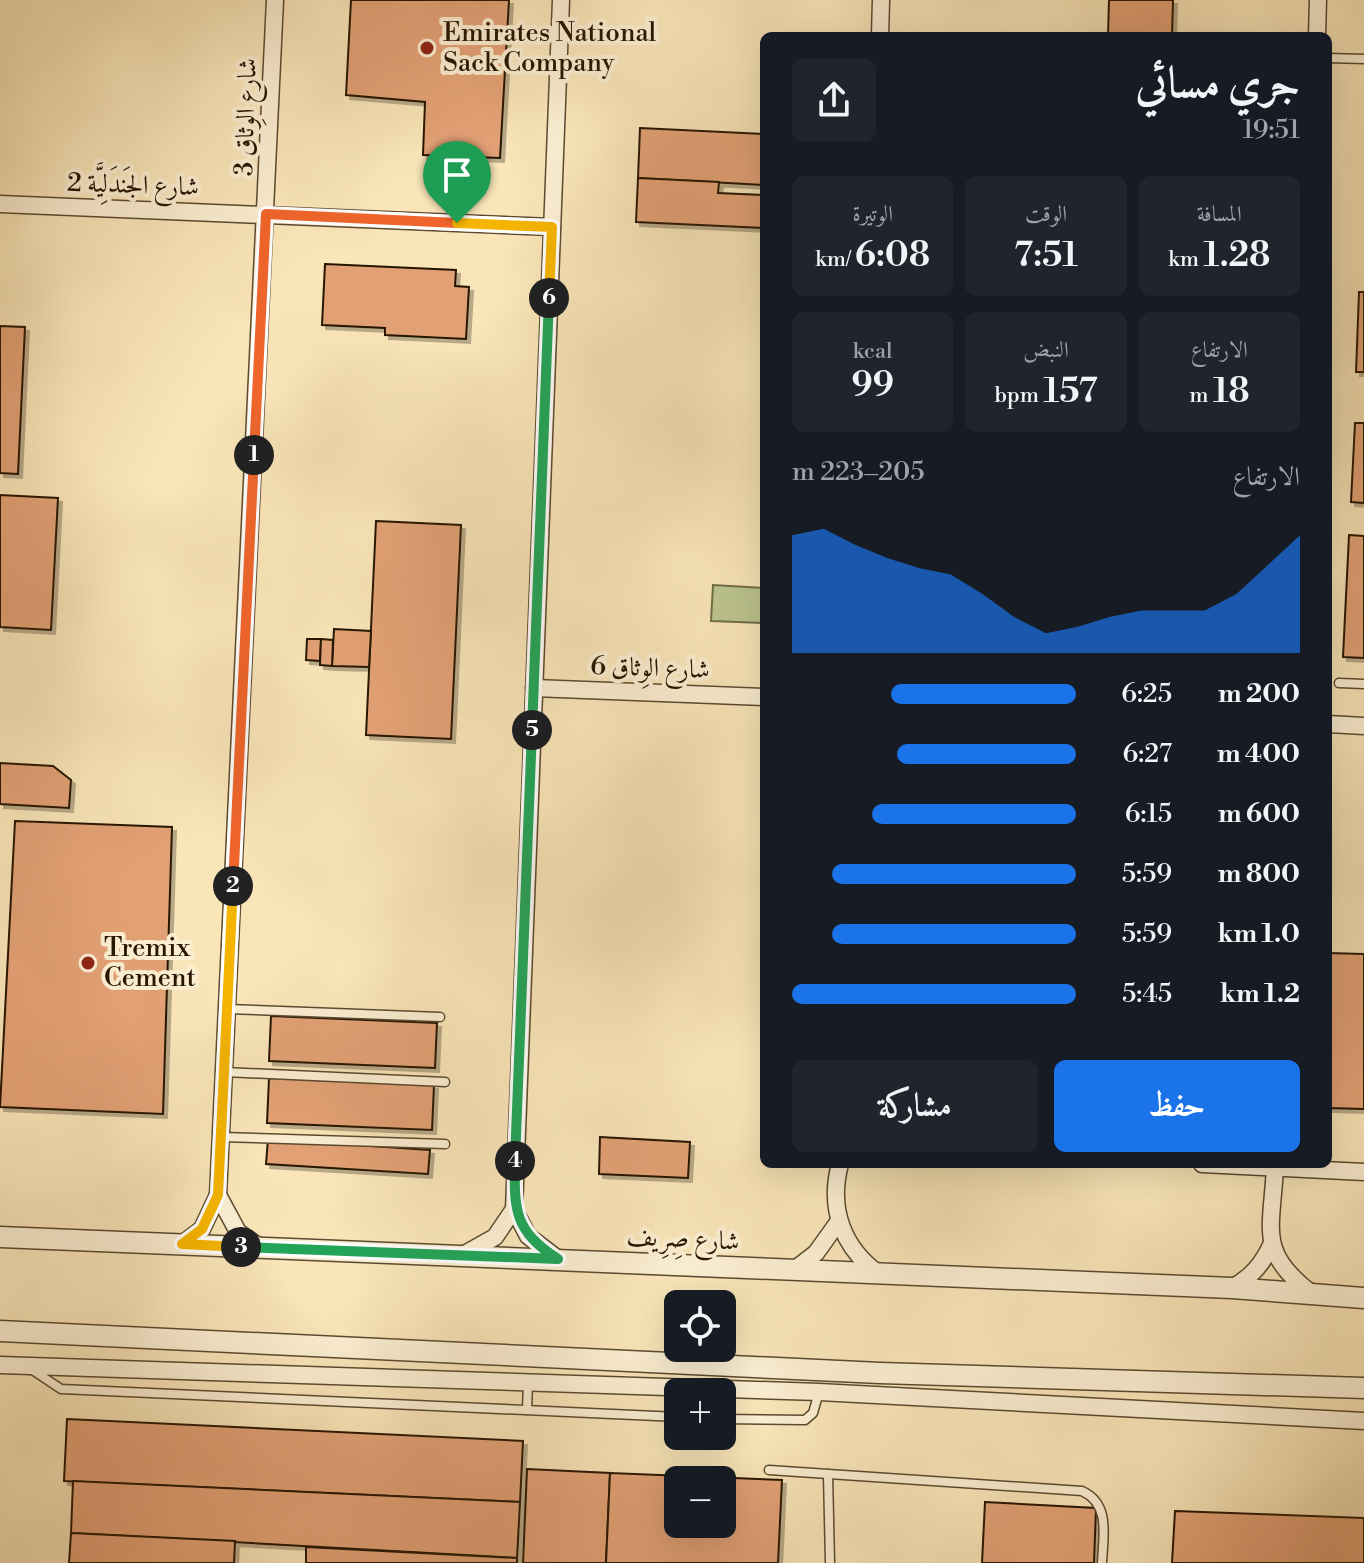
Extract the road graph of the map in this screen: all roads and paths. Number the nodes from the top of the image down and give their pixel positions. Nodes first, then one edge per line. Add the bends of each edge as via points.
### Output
1 (275, 0) edge
2 (561, 0) edge
3 (881, 0) edge
4 (1318, 0) edge
5 (880, 32) edge
6 (1317, 32) edge
7 (1332, 58) edge
8 (1364, 59) edge
9 (0, 204) edge
10 (266, 214) junction
11 (552, 227) junction
12 (1339, 683) dead end
13 (1364, 684) edge
14 (534, 688) junction
15 (760, 697) edge
16 (1332, 724) edge
17 (1364, 726) edge
18 (227, 1009) junction
19 (440, 1017) dead end
20 (224, 1072) junction
21 (445, 1082) dead end
22 (221, 1137) junction
23 (445, 1144) dead end
24 (840, 1168) edge
25 (1275, 1168) edge
26 (1293, 1168) edge
27 (1364, 1172) edge
28 (218, 1195) junction
29 (514, 1209) junction
30 (839, 1221) junction
31 (0, 1237) edge
32 (1272, 1243) junction
33 (182, 1244) junction
34 (261, 1248) junction
35 (463, 1255) junction
36 (558, 1259) junction
37 (794, 1270) junction
38 (879, 1274) junction
39 (1232, 1288) junction
40 (1311, 1293) junction
41 (1364, 1298) edge
42 (0, 1331) edge
43 (0, 1365) edge
44 (27, 1366) junction
45 (267, 1371) junction
46 (528, 1381) junction
47 (1364, 1388) edge
48 (819, 1392) junction
49 (265, 1397) junction
50 (527, 1410) junction
51 (664, 1416) edge
52 (736, 1419) edge
53 (1364, 1421) edge
54 (769, 1470) dead end
55 (828, 1474) junction
56 (830, 1563) edge
57 (1102, 1563) edge

1 - 10 street, شارع الوِثاق 3
2 - 11 street
3 - 5 street
4 - 6 street
7 - 8 lane
9 - 10 street, شارع الجَندَلِيَّة 2
10 - 11 street, شارع الجَندَلِيَّة 2
10 - 18 street, شارع الوِثاق 3
11 - 14 street
12 - 13 lane
14 - 15 street, شارع الوِثاق 6
14 - 29 street
16 - 17 street
18 - 19 lane
18 - 20 street, شارع الوِثاق 3
20 - 21 lane
20 - 22 street, شارع الوِثاق 3
22 - 23 lane
22 - 28 street, شارع الوِثاق 3
24 - 30 street
25 - 32 street
26 - 27 street
28 - 33 street, شارع الوِثاق 3 via 202,1229
28 - 34 street via 238,1232
29 - 35 street via 495,1237
29 - 36 street via 528,1236
30 - 37 street via 816,1253
30 - 38 street via 847,1244
31 - 33 street, شارع صِرِيف
32 - 39 street via 1249,1278
32 - 40 street via 1286,1274
33 - 34 street, شارع صِرِيف
34 - 35 street, شارع صِرِيف
35 - 36 street, شارع صِرِيف
36 - 37 street, شارع صِرِيف
37 - 38 street, شارع صِرِيف
38 - 39 street, شارع صِرِيف
39 - 40 street, شارع صِرِيف
40 - 41 street, شارع صِرِيف
42 - 47 street via 880,1373
43 - 44 street
44 - 45 street
44 - 49 lane via 61,1389
45 - 46 street
45 - 49 lane
46 - 48 street
46 - 50 lane
48 - 52 lane via 813,1413 805,1420
48 - 53 street
49 - 50 lane
50 - 51 lane
54 - 55 lane
55 - 56 lane
55 - 57 lane via 1082,1491 1096,1500 1103,1514

